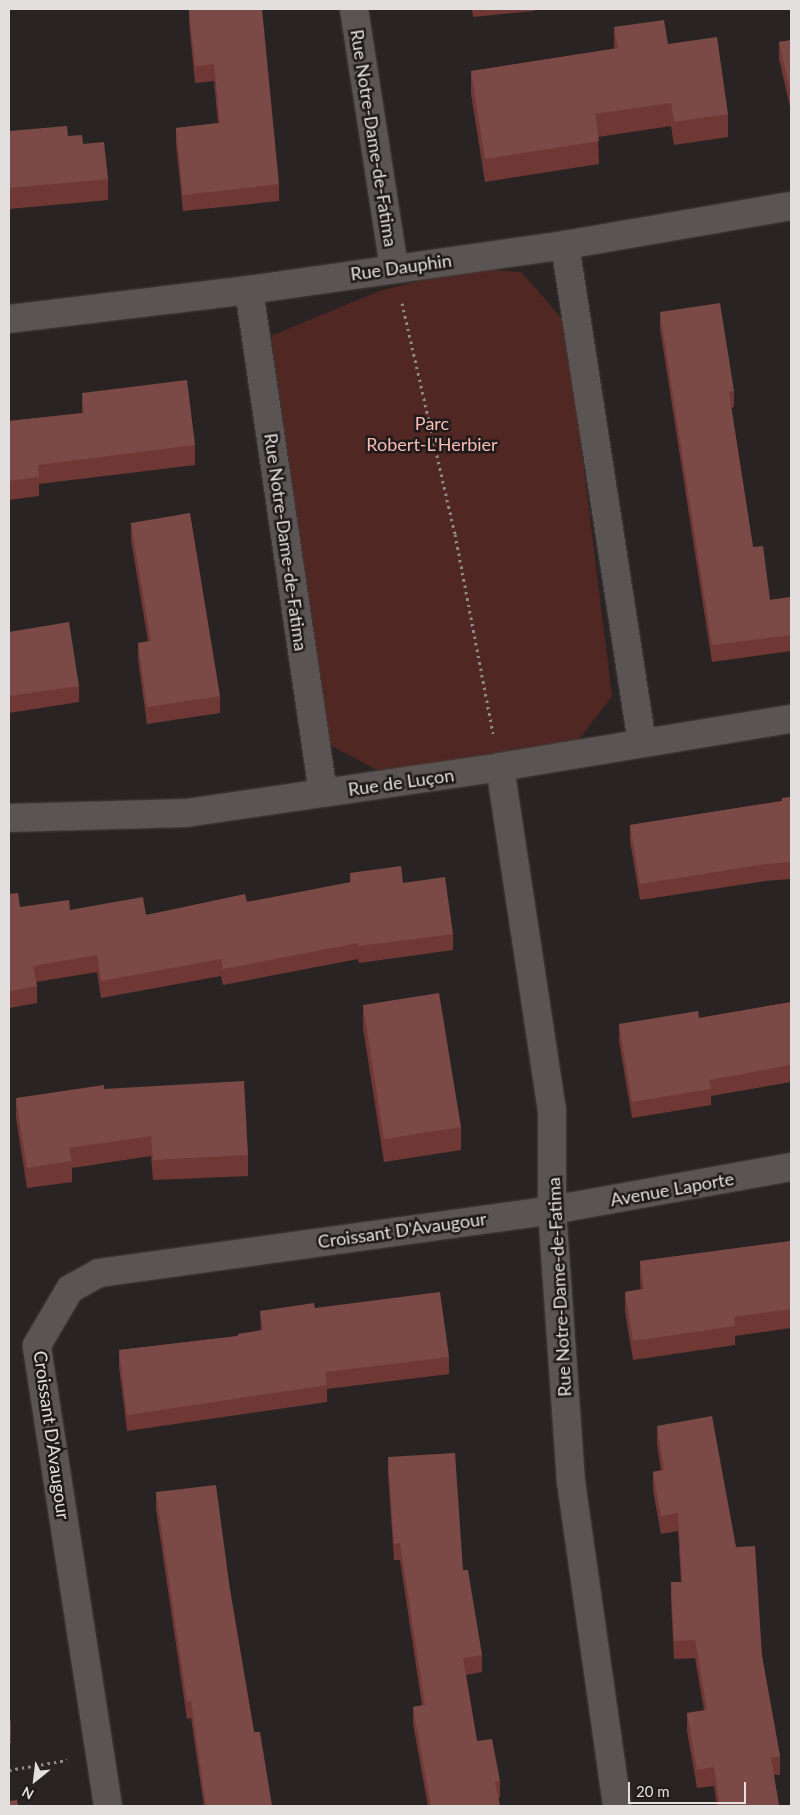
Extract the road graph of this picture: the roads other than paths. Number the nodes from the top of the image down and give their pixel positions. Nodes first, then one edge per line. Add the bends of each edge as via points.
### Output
1 (354, 9) edge
2 (791, 206) edge
3 (565, 244) junction
4 (394, 268) junction
5 (249, 290) junction
6 (9, 319) edge
7 (791, 718) edge
8 (642, 743) junction
9 (500, 768) junction
10 (323, 793) junction
11 (9, 818) edge
12 (791, 1167) edge
13 (552, 1210) junction
14 (108, 1806) edge
15 (617, 1806) edge

1 - 4 street, Rue Notre-Dame-de-Fatima
2 - 3 street, Rue Dauphin
3 - 4 street, Rue Dauphin
3 - 8 street
4 - 5 street, Rue Dauphin
5 - 6 street, Rue Dauphin
5 - 10 street, Rue Notre-Dame-de-Fatima
7 - 8 street, Rue de Luçon
8 - 9 street, Rue de Luçon
9 - 10 street, Rue de Luçon
9 - 13 street, Rue Notre-Dame-de-Fatima via 552,1110
10 - 11 street, Rue de Luçon via 186,813
12 - 13 street, Avenue Laporte
13 - 14 street, Croissant D'Avaugour via 99,1273 70,1289 37,1345
13 - 15 street, Rue Notre-Dame-de-Fatima via 571,1482

